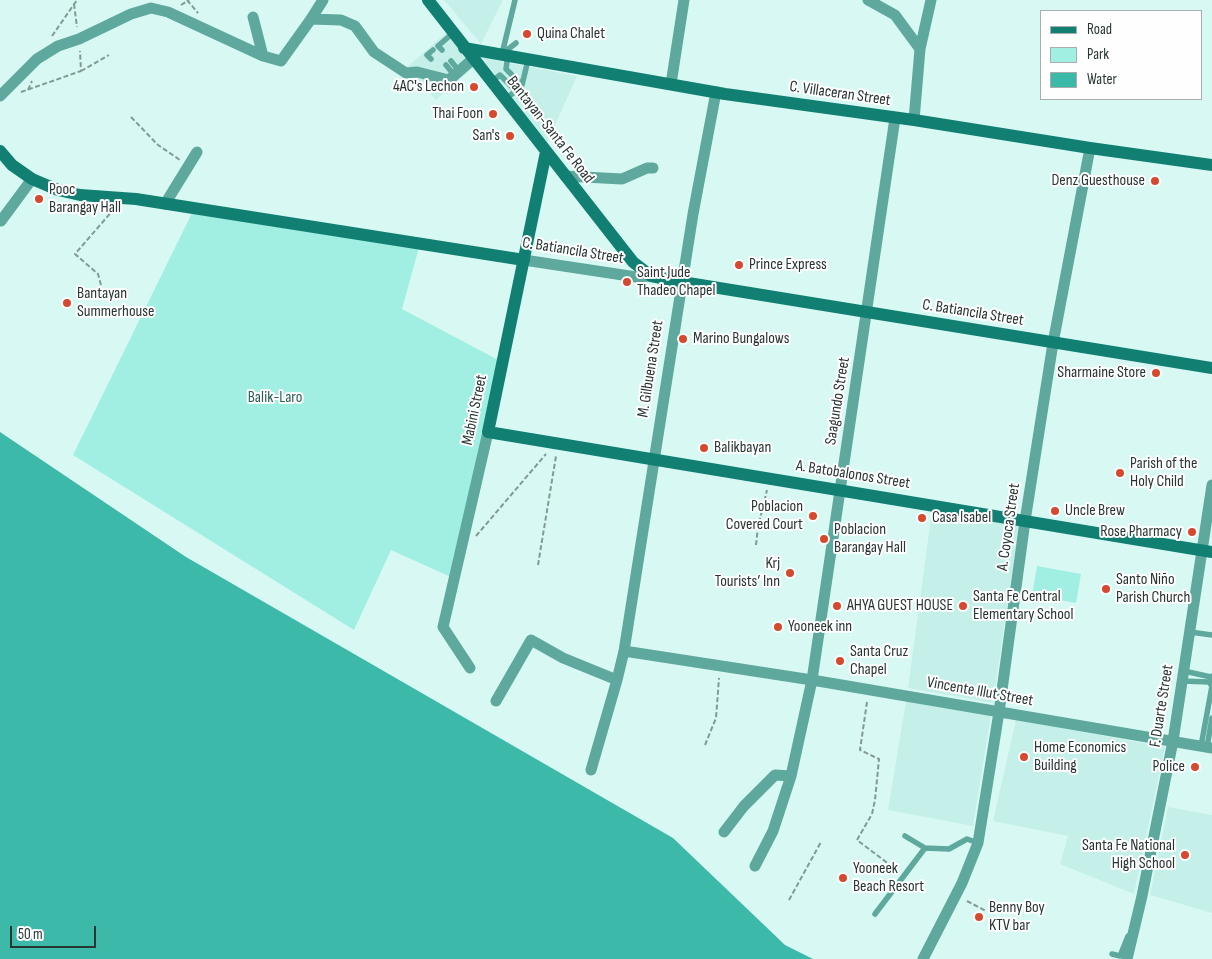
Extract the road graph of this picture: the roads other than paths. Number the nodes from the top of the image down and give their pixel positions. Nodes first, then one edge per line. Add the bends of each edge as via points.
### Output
1 (428, 0) edge
2 (516, 0) edge
3 (684, 0) edge
4 (868, 0) edge
5 (931, 0) edge
6 (321, 2) edge
7 (253, 17) dead end
8 (311, 19) junction
9 (328, 20) junction
10 (453, 33) junction
11 (516, 43) dead end
12 (464, 48) junction
13 (920, 49) junction
14 (505, 55) junction
15 (262, 56) junction
16 (431, 59) dead end
17 (473, 60) junction
18 (528, 60) junction
19 (451, 61) dead end
20 (446, 66) dead end
21 (440, 70) dead end
22 (454, 75) junction
23 (491, 82) junction
24 (671, 84) junction
25 (522, 85) junction
26 (516, 91) junction
27 (716, 92) junction
28 (0, 96) edge
29 (505, 100) junction
30 (895, 118) junction
31 (914, 120) junction
32 (1090, 148) junction
33 (0, 151) edge
34 (197, 152) dead end
35 (546, 152) junction
36 (1212, 165) edge
37 (653, 168) dead end
38 (565, 176) junction
39 (32, 179) junction
40 (164, 204) junction
41 (1, 221) edge
42 (524, 260) junction
43 (650, 276) junction
44 (682, 282) junction
45 (867, 312) junction
46 (1053, 343) junction
47 (1212, 368) edge
48 (488, 432) junction
49 (653, 458) junction
50 (1212, 485) edge
51 (841, 490) junction
52 (1025, 521) junction
53 (1207, 551) edge
54 (1190, 632) junction
55 (1212, 635) edge
56 (624, 651) junction
57 (470, 668) dead end
58 (1183, 676) junction
59 (1211, 678) edge
60 (617, 680) junction
61 (812, 680) junction
62 (496, 701) dead end
63 (999, 712) junction
64 (1212, 718) edge
65 (1173, 741) junction
66 (1207, 747) edge
67 (591, 770) dead end
68 (791, 776) junction
69 (724, 832) dead end
70 (905, 836) dead end
71 (978, 843) junction
72 (925, 848) junction
73 (755, 866) dead end
74 (1142, 896) junction
75 (875, 914) dead end
76 (1112, 954) dead end
77 (923, 959) edge
78 (1127, 959) edge

1 - 10 main road, Bantayan-Santa Fe Road
2 - 14 lane
3 - 24 street
4 - 13 street via 895,14
5 - 13 street
6 - 8 street
6 - 9 street
7 - 15 street
8 - 9 street
8 - 15 street via 281,60
9 - 22 street via 341,20 355,26 374,52 406,72
10 - 12 main road, Bantayan-Santa Fe Road
10 - 16 lane via 437,50 427,55
11 - 14 lane
12 - 14 main road, C. Villaceran Street
12 - 17 main road, Bantayan-Santa Fe Road
13 - 31 street
14 - 18 main road, C. Villaceran Street
14 - 25 lane via 506,69
15 - 28 street via 168,12 151,8 58,46 37,59
17 - 22 street
17 - 23 main road, Bantayan-Santa Fe Road
18 - 24 main road, C. Villaceran Street
18 - 25 lane
19 - 22 lane
20 - 22 lane
21 - 22 lane
23 - 26 lane via 500,75
23 - 29 main road, Bantayan-Santa Fe Road
24 - 27 main road, C. Villaceran Street
25 - 26 lane
26 - 29 lane
27 - 30 main road, C. Villaceran Street
27 - 44 street, M. Gilbuena Street
29 - 35 main road, Bantayan-Santa Fe Road
30 - 31 main road, C. Villaceran Street
30 - 45 street, Saagundo Street
31 - 32 main road, C. Villaceran Street
32 - 36 main road, C. Villaceran Street
32 - 46 street, A. Coyoca Street
33 - 39 main road, C. Batiancila Street via 12,165
34 - 40 street
35 - 38 main road, Bantayan-Santa Fe Road
35 - 42 main road, Mabini Street
37 - 38 street via 622,180
38 - 43 main road, Bantayan-Santa Fe Road via 633,262
39 - 40 main road, C. Batiancila Street via 80,195
39 - 41 street
40 - 42 main road, C. Batiancila Street
42 - 43 street, C. Batiancila Street
42 - 48 main road, Mabini Street
43 - 44 main road, C. Batiancila Street
44 - 45 main road, C. Batiancila Street
44 - 49 street, M. Gilbuena Street
45 - 46 main road, C. Batiancila Street
45 - 51 street, Saagundo Street
46 - 47 main road, C. Batiancila Street
46 - 52 street, A. Coyoca Street
48 - 49 main road, A. Batobalonos Street
48 - 57 street, Mabini Street via 443,627
49 - 51 main road, A. Batobalonos Street
49 - 56 street, M. Gilbuena Street
50 - 53 street, F. Duarte Street
51 - 52 main road, A. Batobalonos Street
51 - 61 street, Saagundo Street
52 - 53 main road, A. Batobalonos Street
52 - 63 street, A. Coyoca Street
53 - 54 street, F. Duarte Street
54 - 55 lane
54 - 58 street, F. Duarte Street
56 - 60 street, M. Gilbuena Street
56 - 61 street, Vincente Illut Street
58 - 59 lane
58 - 59 lane
58 - 65 street, F. Duarte Street
59 - 66 lane
60 - 62 street via 563,658 531,640
60 - 67 street, M. Gilbuena Street
61 - 63 street, Vincente Illut Street
61 - 68 street, Saagundo Street
63 - 65 street, Vincente Illut Street
63 - 71 street, A. Coyoca Street
64 - 66 lane
65 - 66 street, Vincente Illut Street
65 - 74 street, F. Duarte Street
68 - 69 street via 775,775
68 - 73 street, Saagundo Street via 774,830
70 - 72 lane
71 - 72 lane via 967,839 949,849
71 - 77 street, A. Coyoca Street
72 - 75 lane
74 - 76 lane via 1120,956
74 - 78 street, F. Duarte Street

